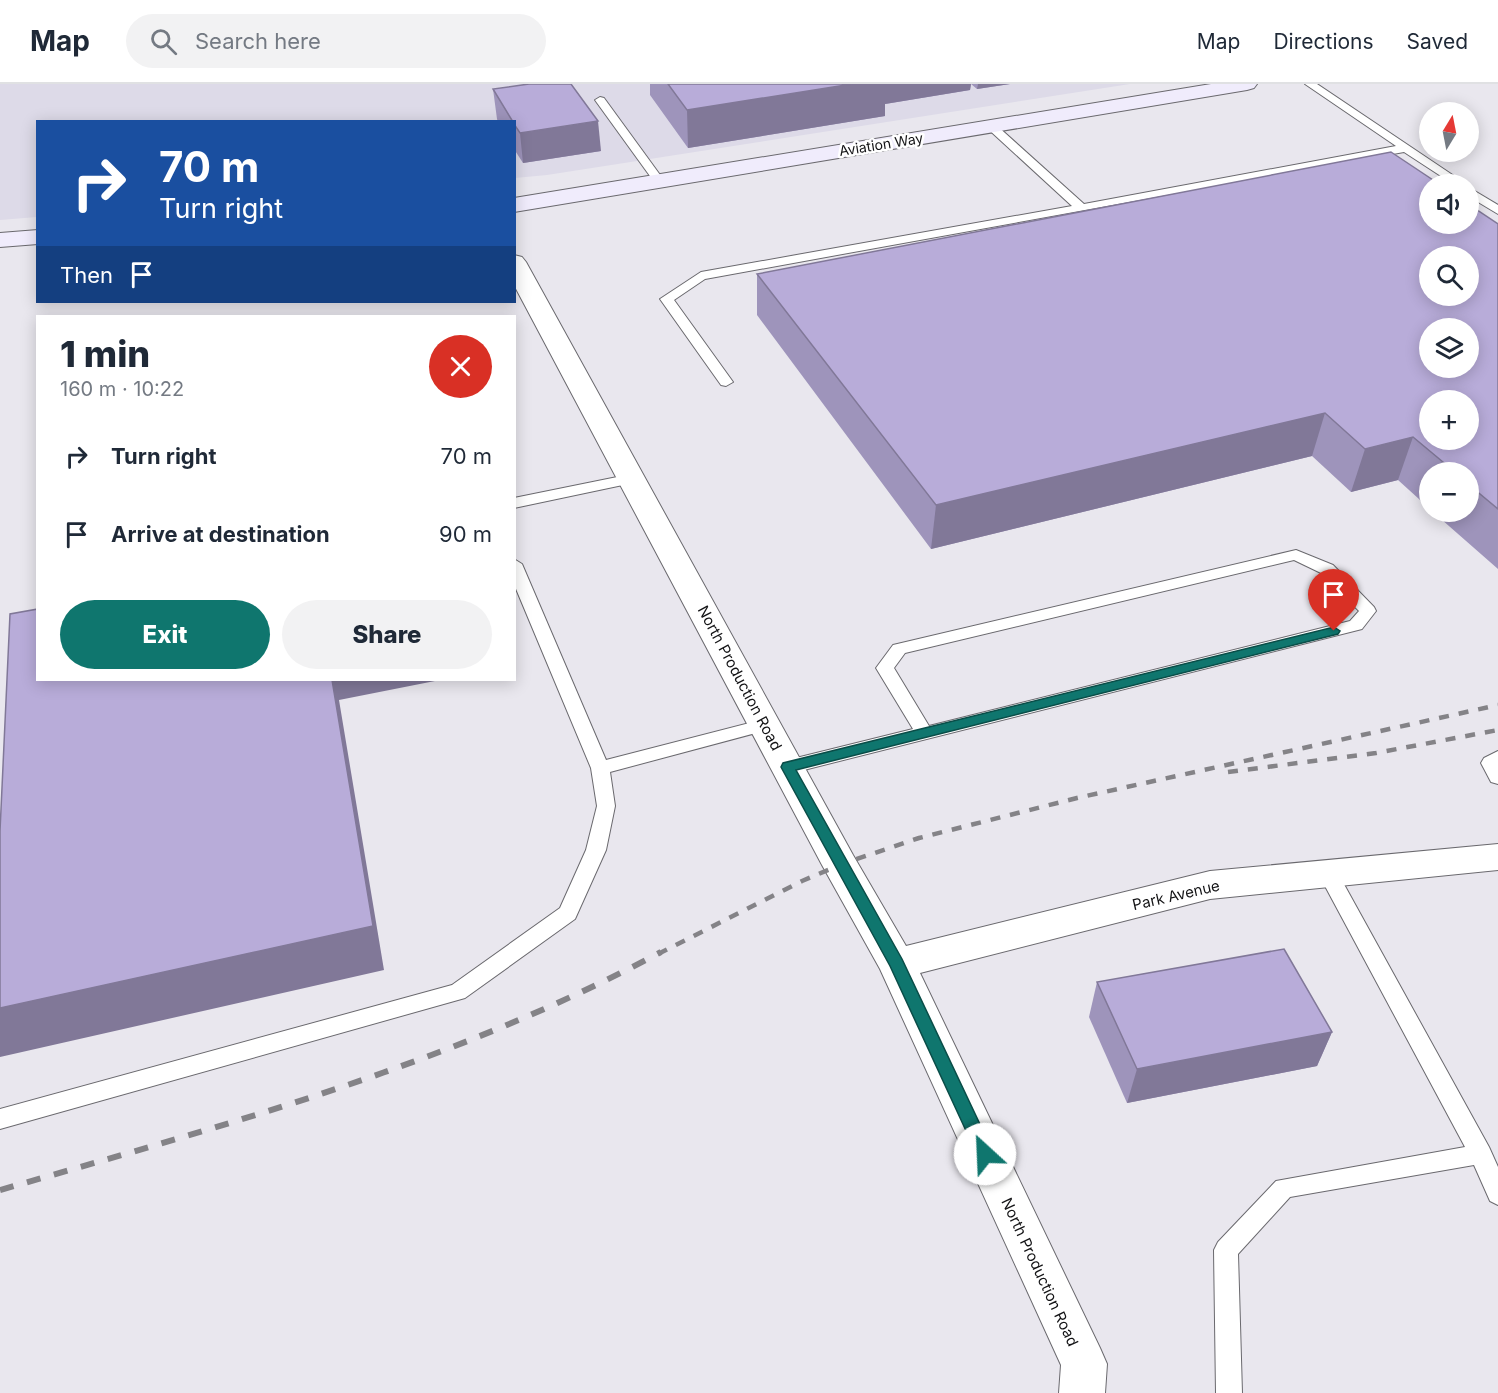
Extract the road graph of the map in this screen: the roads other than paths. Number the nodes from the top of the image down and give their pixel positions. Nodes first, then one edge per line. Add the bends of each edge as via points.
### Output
1 (1247, 84) edge
2 (1310, 84) edge
3 (600, 100) dead end
4 (991, 126) junction
5 (1406, 148) junction
6 (1445, 174) edge
7 (659, 181) junction
8 (1479, 197) edge
9 (516, 205) edge
10 (1081, 208) junction
11 (1498, 210) edge
12 (36, 237) edge
13 (0, 240) edge
14 (516, 266) edge
15 (726, 382) dead end
16 (632, 479) junction
17 (516, 503) edge
18 (516, 569) edge
19 (765, 725) junction
20 (924, 733) junction
21 (1498, 759) edge
22 (788, 767) junction
23 (600, 768) junction
24 (1498, 777) edge
25 (1498, 857) edge
26 (1328, 873) junction
27 (897, 964) junction
28 (0, 1119) edge
29 (1481, 1154) junction
30 (1498, 1194) edge
31 (1082, 1393) edge
32 (1229, 1393) edge

1 - 4 main road, Aviation Way
2 - 5 lane
3 - 7 lane
4 - 7 main road, Aviation Way
4 - 10 lane
5 - 6 lane
5 - 10 lane
7 - 9 main road, Aviation Way
8 - 11 lane
10 - 15 lane via 701,276 667,299
12 - 13 main road
14 - 16 street, North Production Road
16 - 17 lane
16 - 19 street, North Production Road
18 - 23 lane
19 - 22 street, North Production Road
19 - 23 lane
20 - 20 lane via 1356,625 1368,611 1327,569 1296,555 899,649 885,668
20 - 22 lane
21 - 24 lane via 1490,763
22 - 27 street, North Production Road
23 - 28 lane via 606,806 596,850 568,913 458,992
25 - 26 street, Park Avenue
26 - 27 street, Park Avenue via 1210,885
26 - 29 lane
27 - 31 street, North Production Road via 1084,1364
29 - 30 lane
29 - 32 lane via 1284,1188 1226,1250

